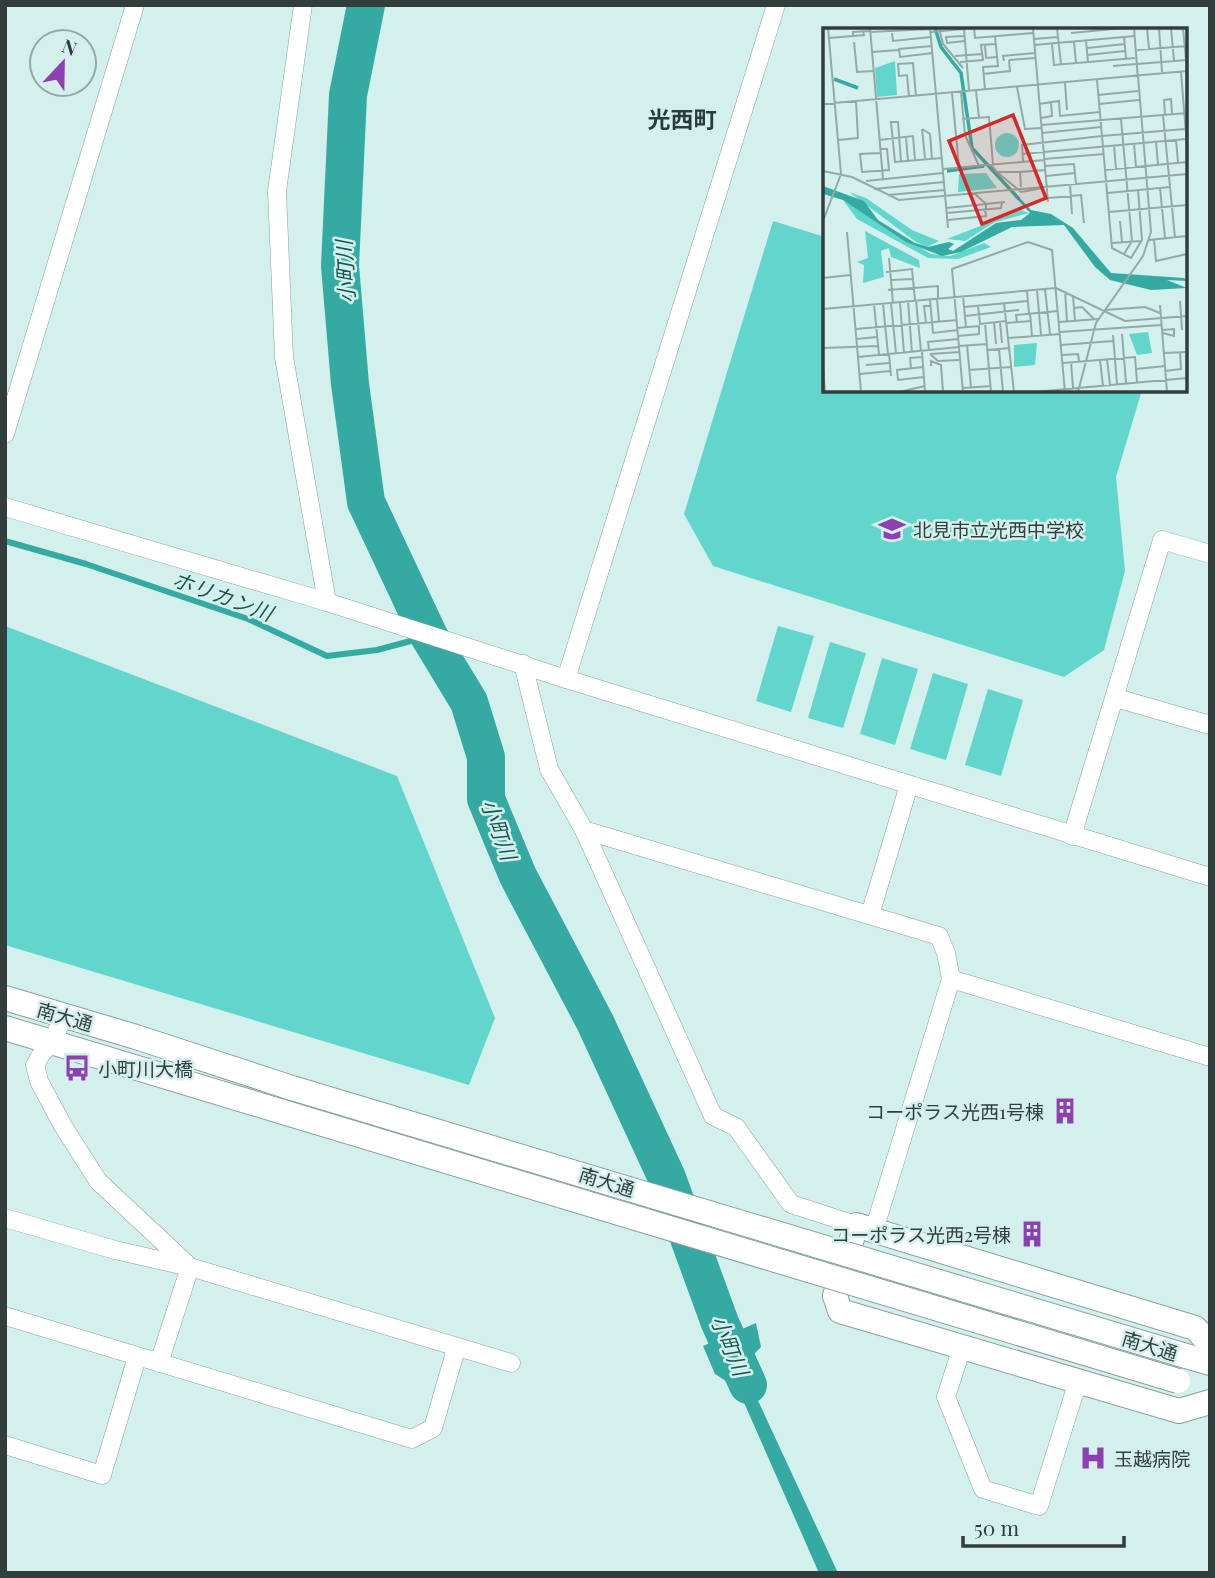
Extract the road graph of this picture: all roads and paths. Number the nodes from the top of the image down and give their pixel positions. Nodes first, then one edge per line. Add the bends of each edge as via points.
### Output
1 (135, 5) edge
2 (303, 5) edge
3 (776, 5) edge
4 (5, 434) edge
5 (5, 507) edge
6 (1210, 554) edge
7 (327, 602) junction
8 (523, 664) junction
9 (566, 679) junction
10 (1116, 698) junction
11 (1210, 725) edge
12 (909, 785) junction
13 (584, 830) junction
14 (1072, 836) junction
15 (1210, 877) edge
16 (870, 915) junction
17 (951, 979) junction
18 (5, 998) edge
19 (63, 1015) junction
20 (5, 1028) edge
21 (53, 1042) junction
22 (1210, 1057) edge
23 (5, 1218) edge
24 (865, 1227) junction
25 (190, 1267) junction
26 (5, 1316) edge
27 (1210, 1344) edge
28 (962, 1347) junction
29 (456, 1349) junction
30 (137, 1357) junction
31 (1198, 1359) edge
32 (159, 1363) junction
33 (511, 1363) dead end
34 (1078, 1381) junction
35 (1210, 1390) edge
36 (1210, 1402) edge
37 (5, 1445) edge

1 - 4 street
2 - 7 street via 277,205 284,357
3 - 9 street
5 - 7 street
6 - 10 street via 1162,540
7 - 8 street
8 - 9 street
8 - 13 street via 549,769
9 - 12 street
10 - 11 street
10 - 14 street
12 - 14 street
12 - 16 street
13 - 16 street
13 - 24 street via 713,1116 736,1127 791,1204
14 - 15 street
16 - 17 street via 939,936
17 - 22 street
17 - 24 street
18 - 19 street, 南大通
19 - 21 street
19 - 31 street, 南大通, bridge
20 - 21 street, 南大通
21 - 25 street via 35,1065 63,1126 98,1181
21 - 35 street, 南大通, bridge
23 - 25 street via 115,1251
24 - 27 street via 1195,1328
24 - 28 street via 835,1296 840,1311
25 - 29 street
25 - 32 street
26 - 30 street
28 - 34 street
28 - 34 street via 946,1397 983,1489 1028,1503 1039,1506
29 - 32 street via 433,1428 412,1439
29 - 33 street
30 - 32 street
30 - 37 street via 102,1475
34 - 36 street via 1179,1412

